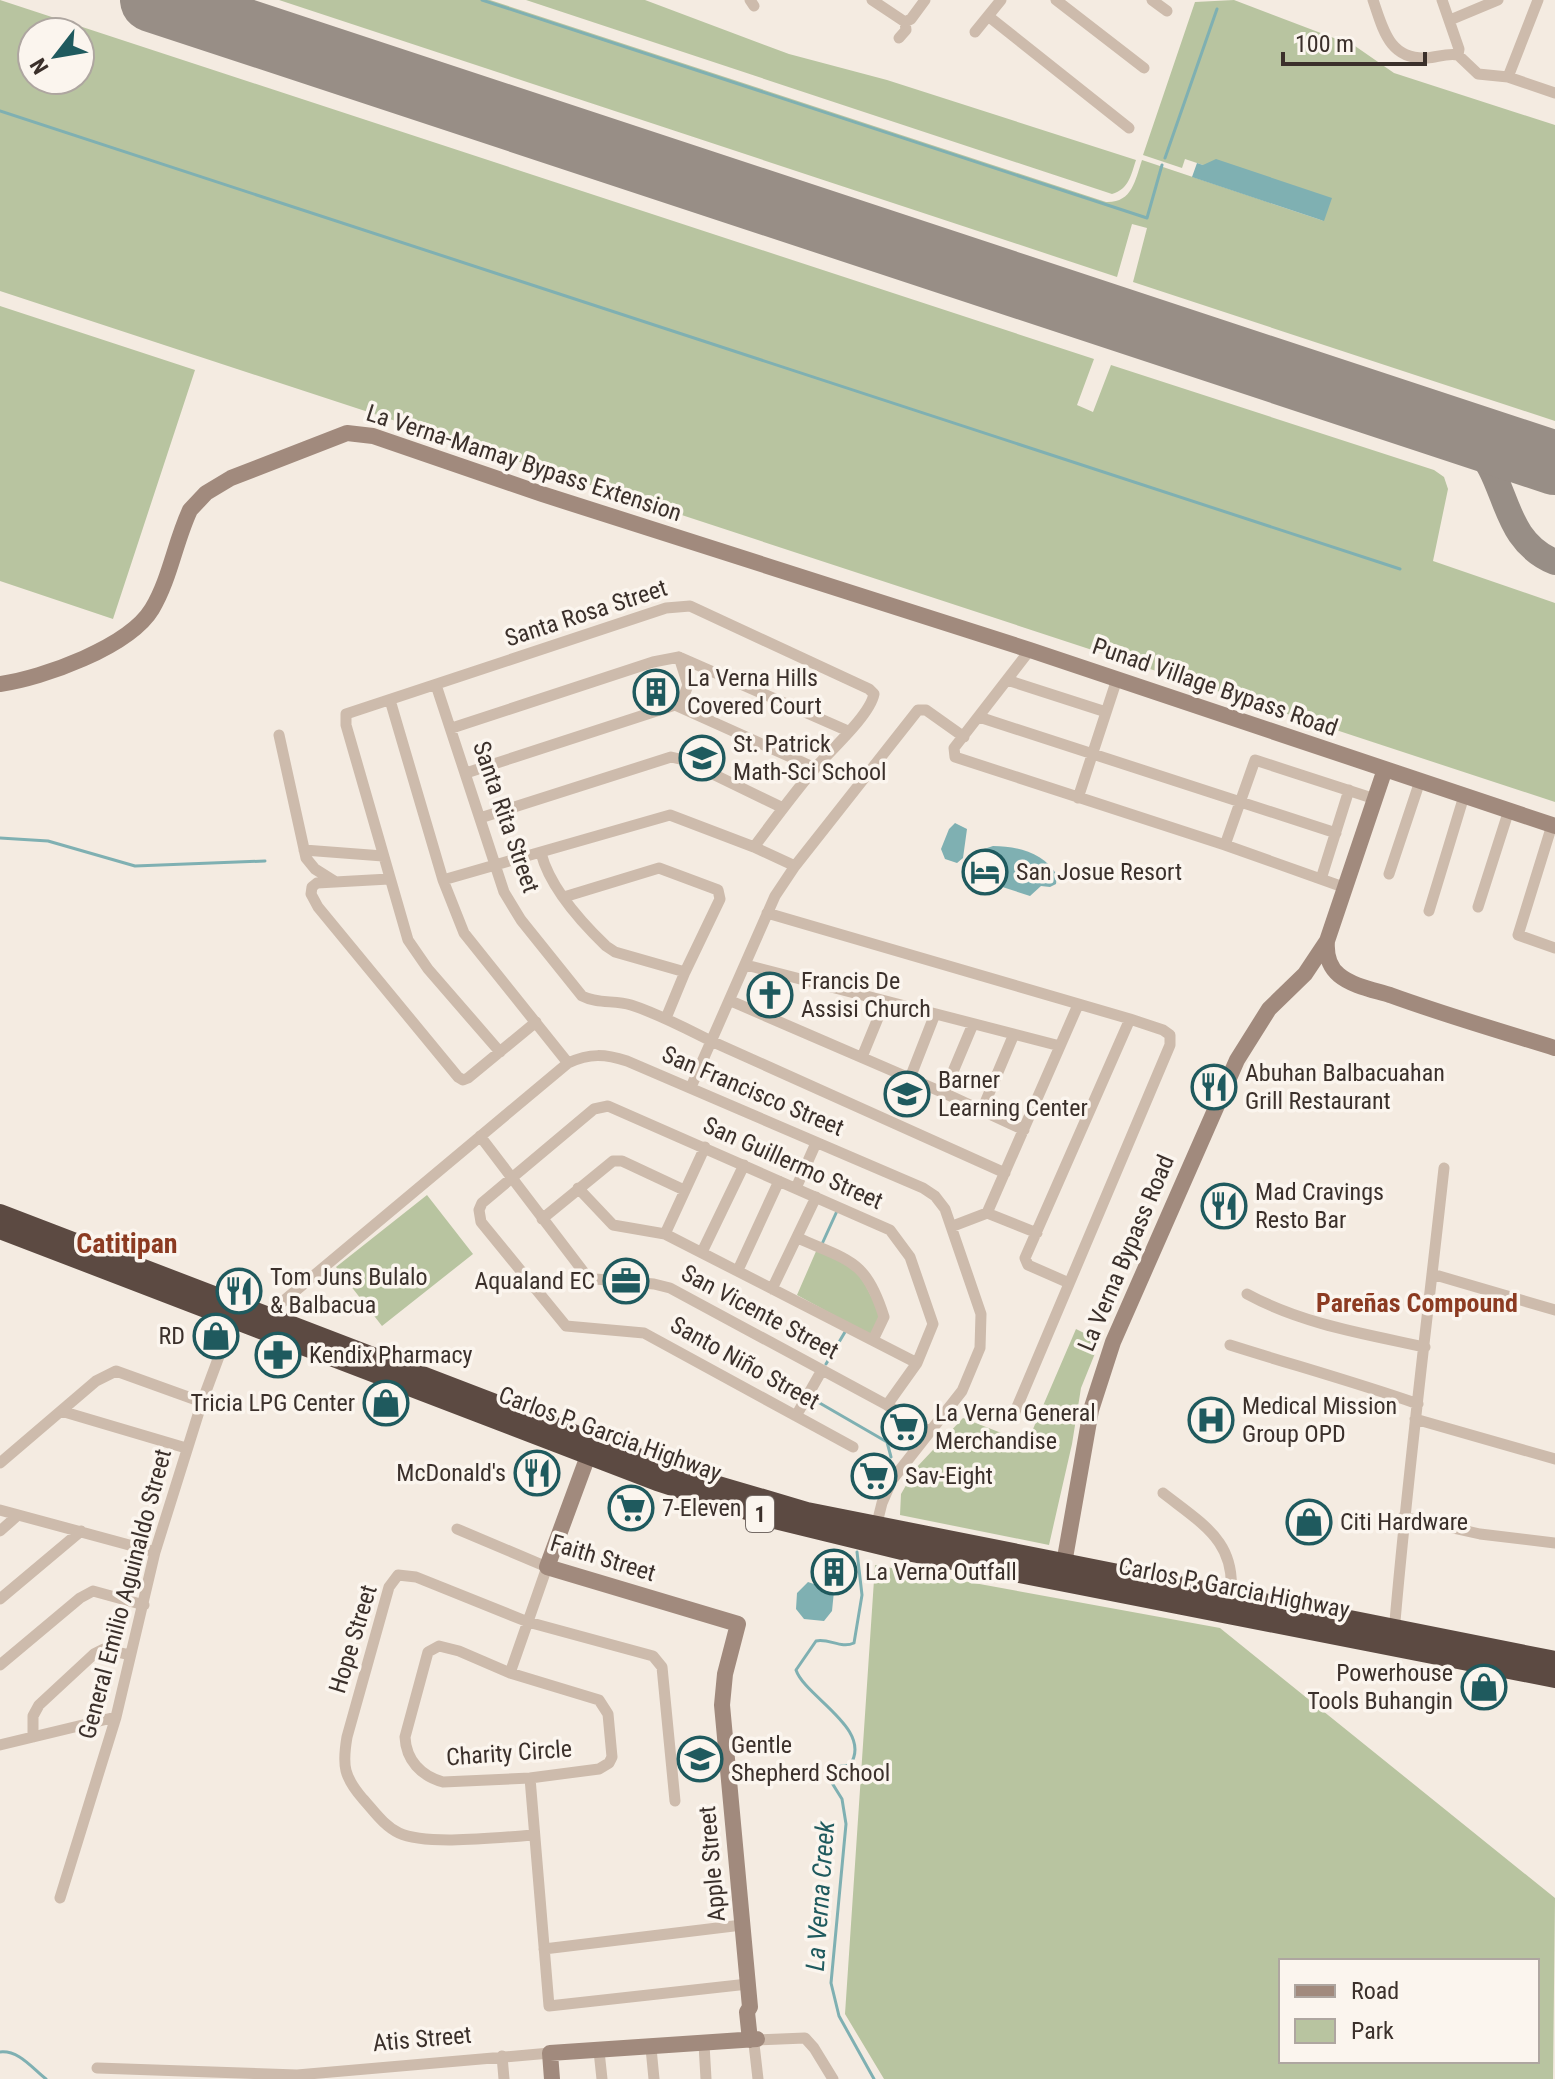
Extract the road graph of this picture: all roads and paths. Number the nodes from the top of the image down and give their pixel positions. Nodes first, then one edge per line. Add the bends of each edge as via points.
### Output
1 (872, 0) edge
2 (925, 0) edge
3 (1001, 0) edge
4 (1056, 0) edge
5 (1152, 0) edge
6 (1373, 0) edge
7 (1442, 0) edge
8 (1498, 0) edge
9 (1538, 0) edge
10 (1167, 11) dead end
11 (988, 16) junction
12 (1450, 20) junction
13 (905, 22) junction
14 (975, 32) dead end
15 (899, 38) dead end
16 (1458, 55) junction
17 (1144, 68) dead end
18 (1508, 77) junction
19 (1555, 93) edge
20 (1129, 128) dead end
21 (1030, 650) junction
22 (679, 657) junction
23 (1117, 679) junction
24 (1007, 680) junction
25 (0, 684) edge
26 (436, 685) junction
27 (390, 700) junction
28 (680, 706) junction
29 (1106, 712) junction
30 (979, 717) junction
31 (452, 728) junction
32 (848, 731) junction
33 (279, 735) dead end
34 (964, 737) junction
35 (1092, 754) junction
36 (815, 768) junction
37 (1385, 769) junction
38 (466, 773) junction
39 (1420, 781) junction
40 (1349, 790) junction
41 (1464, 796) junction
42 (1078, 798) junction
43 (1375, 799) junction
44 (1240, 802) junction
45 (783, 808) junction
46 (1509, 810) junction
47 (480, 818) junction
48 (1553, 825) edge
49 (1336, 833) junction
50 (1225, 845) junction
51 (754, 847) junction
52 (304, 850) junction
53 (541, 853) junction
54 (383, 856) junction
55 (495, 864) junction
56 (795, 866) junction
57 (1389, 874) dead end
58 (389, 879) junction
59 (1321, 879) junction
60 (443, 880) junction
61 (334, 881) junction
62 (1346, 888) junction
63 (564, 897) junction
64 (1478, 907) dead end
65 (1429, 911) dead end
66 (767, 913) junction
67 (1327, 941) junction
68 (1555, 948) edge
69 (746, 965) junction
70 (685, 972) junction
71 (1305, 974) junction
72 (1343, 978) junction
73 (731, 1001) junction
74 (885, 1001) junction
75 (1078, 1005) junction
76 (935, 1014) junction
77 (666, 1018) junction
78 (1130, 1019) junction
79 (536, 1022) junction
80 (973, 1024) junction
81 (1014, 1034) junction
82 (711, 1041) junction
83 (1060, 1046) junction
84 (1555, 1048) edge
85 (500, 1052) junction
86 (862, 1057) junction
87 (568, 1063) junction
88 (910, 1078) junction
89 (691, 1087) junction
90 (944, 1093) junction
91 (982, 1110) junction
92 (1024, 1130) junction
93 (480, 1136) junction
94 (816, 1143) junction
95 (705, 1147) junction
96 (744, 1165) junction
97 (1444, 1168) dead end
98 (1005, 1173) junction
99 (511, 1178) junction
100 (779, 1181) junction
101 (578, 1188) junction
102 (796, 1188) junction
103 (684, 1190) junction
104 (816, 1197) junction
105 (987, 1213) junction
106 (542, 1219) junction
107 (2, 1226) edge
108 (953, 1226) junction
109 (1037, 1233) junction
110 (665, 1234) junction
111 (798, 1238) junction
112 (702, 1252) junction
113 (738, 1270) junction
114 (1432, 1274) junction
115 (1069, 1283) junction
116 (772, 1289) junction
117 (1247, 1294) dead end
118 (1555, 1310) edge
119 (235, 1311) junction
120 (266, 1323) junction
121 (873, 1340) junction
122 (1230, 1345) dead end
123 (1425, 1347) junction
124 (917, 1363) junction
125 (822, 1370) junction
126 (202, 1402) junction
127 (1418, 1404) junction
128 (887, 1405) junction
129 (61, 1411) junction
130 (1014, 1414) dead end
131 (796, 1416) junction
132 (1415, 1419) junction
133 (930, 1432) junction
134 (853, 1447) dead end
135 (186, 1448) junction
136 (591, 1448) junction
137 (1555, 1459) edge
138 (0, 1463) edge
139 (1163, 1493) dead end
140 (0, 1510) edge
141 (18, 1515) junction
142 (1403, 1517) junction
143 (457, 1529) dead end
144 (0, 1531) edge
145 (81, 1531) junction
146 (874, 1535) junction
147 (1555, 1543) edge
148 (155, 1552) junction
149 (547, 1567) junction
150 (1063, 1572) junction
151 (0, 1599) edge
152 (144, 1605) junction
153 (1230, 1605) junction
154 (528, 1622) junction
155 (738, 1624) joint
156 (1394, 1637) junction
157 (130, 1655) junction
158 (1511, 1661) junction
159 (1555, 1661) edge
160 (0, 1665) edge
161 (510, 1673) junction
162 (1555, 1678) edge
163 (116, 1717) junction
164 (33, 1737) junction
165 (0, 1745) edge
166 (530, 1778) junction
167 (675, 1801) dead end
168 (534, 1835) junction
169 (60, 1898) dead end
170 (742, 1925) junction
171 (544, 1949) junction
172 (748, 1984) junction
173 (754, 2041) junction
174 (704, 2044) junction
175 (651, 2048) junction
176 (599, 2051) junction
177 (550, 2053) junction
178 (502, 2056) junction
179 (102, 2072) edge
180 (171, 2076) edge
181 (504, 2079) edge
182 (552, 2079) edge
183 (602, 2079) edge
184 (654, 2079) edge
185 (706, 2079) edge
186 (758, 2079) edge
187 (833, 2079) edge

1 - 13 street
2 - 13 street
3 - 11 street
4 - 17 street
5 - 10 street
6 - 16 street via 1381,28 1398,52 1415,58
7 - 12 street
8 - 12 street
9 - 18 street
11 - 14 street
11 - 20 street
12 - 16 street
13 - 15 street
16 - 18 street via 1478,74
18 - 19 street
21 - 23 main road, Punad Village Bypass Road
21 - 24 street
21 - 25 main road, La Verna-Mamay Bypass Extension via 355,432 215,485 190,510 157,599 143,620 116,641 70,664
22 - 28 street via 688,685
22 - 31 street
22 - 32 street
23 - 29 street
23 - 37 main road, Punad Village Bypass Road
24 - 29 street
24 - 30 street
26 - 27 street, Santa Rosa Street
26 - 31 street, Santa Rita Street
26 - 32 street, Santa Rosa Street via 684,605 869,689 873,699
27 - 54 street, Santa Rosa Street via 346,714
27 - 60 street
28 - 36 street
28 - 38 street
29 - 35 street
30 - 34 street
30 - 35 street
31 - 38 street, Santa Rita Street
32 - 36 street
33 - 52 street
34 - 42 street via 954,748 958,759
34 - 56 street via 926,710 918,710
35 - 42 street
35 - 44 street
36 - 45 street
37 - 39 main road, Punad Village Bypass Road
37 - 43 main road
38 - 47 street, Santa Rita Street
39 - 41 main road, Punad Village Bypass Road
39 - 57 street
40 - 43 street
40 - 44 street via 1255,760
40 - 49 street
41 - 46 main road, Punad Village Bypass Road
41 - 65 street
42 - 50 street
43 - 62 main road
44 - 49 street
44 - 50 street
45 - 47 street via 671,757
45 - 51 street
46 - 48 main road, Punad Village Bypass Road
46 - 64 street
47 - 55 street, Santa Rita Street
48 - 68 street via 1518,935
49 - 59 street
50 - 59 street
51 - 53 street via 670,815
51 - 56 street
52 - 54 street
52 - 61 street via 315,869
53 - 55 street
53 - 63 street
54 - 58 street
55 - 60 street
55 - 77 street, Santa Rita Street via 507,899 576,991 592,1001 627,1004
56 - 66 street
58 - 61 street
58 - 85 street via 408,940
59 - 62 street
60 - 79 street via 468,941
61 - 85 street via 312,887 318,907 448,1065 463,1080
62 - 67 main road
63 - 70 street via 615,952
63 - 70 street via 659,868 716,889 720,899
66 - 69 street
66 - 75 street
67 - 71 main road, La Verna Bypass Road
67 - 72 main road via 1330,964
69 - 73 street
69 - 74 street
70 - 77 street
71 - 72 main road
71 - 150 main road, La Verna Bypass Road via 1269,1009 1237,1060 1113,1342 1091,1410
72 - 84 main road
73 - 82 street
73 - 86 street
74 - 76 street
74 - 86 street
75 - 78 street
75 - 83 street
76 - 80 street
76 - 88 street
77 - 82 street, Santa Rita Street
78 - 109 street
78 - 115 street via 1163,1030 1170,1035 1170,1045
79 - 85 street
79 - 87 street
80 - 81 street
80 - 90 street
81 - 83 street
81 - 91 street
82 - 89 street
82 - 98 street, Santa Rita Street
83 - 92 street
86 - 88 street
87 - 89 street, San Francisco Street via 606,1055
87 - 93 street, San Francisco Street
88 - 90 street
89 - 94 street, San Francisco Street
90 - 91 street
91 - 92 street
92 - 98 street
93 - 99 street, San Vicente Street
93 - 120 street, San Francisco Street
94 - 102 street
94 - 108 street, San Francisco Street via 923,1188 935,1196
95 - 96 street, San Guillermo Street
95 - 99 street, San Guillermo Street via 615,1107 601,1107
95 - 103 street
96 - 100 street, San Guillermo Street
96 - 112 street
97 - 114 street
98 - 105 street
99 - 106 street, San Vicente Street
99 - 131 street, Santo Niño Street via 482,1203 481,1222 560,1322 644,1333
100 - 102 street, San Guillermo Street
100 - 113 street
101 - 103 street via 605,1165 622,1161
101 - 106 street
101 - 110 street via 613,1225
102 - 104 street, San Guillermo Street
103 - 110 street
104 - 111 street
104 - 124 street, San Guillermo Street via 890,1230 903,1246 933,1324
105 - 108 street
105 - 109 street
106 - 125 street, San Vicente Street via 586,1275 670,1288
107 - 119 highway, Carlos P. Garcia Highway / 1
108 - 133 street, San Francisco Street via 975,1290 980,1348 966,1382
109 - 115 street via 1025,1263
110 - 112 street
111 - 116 street
111 - 121 street via 853,1263 867,1276 884,1317
112 - 113 street
113 - 116 street
114 - 118 street
114 - 123 street
115 - 130 street
116 - 121 street
117 - 123 street via 1279,1310 1346,1330
119 - 120 highway, Carlos P. Garcia Highway / 1
119 - 126 street, General Emilio Aguinaldo Street
120 - 136 highway, Carlos P. Garcia Highway / 1
121 - 124 street
122 - 127 street
123 - 127 street
124 - 128 street, San Guillermo Street
125 - 128 street, San Vicente Street
125 - 131 street
126 - 129 street via 116,1371 102,1375
126 - 135 street, General Emilio Aguinaldo Street
127 - 132 street
128 - 133 street, San Vicente Street
129 - 135 street
129 - 138 street
131 - 134 street, Santo Niño Street
132 - 137 street
132 - 142 street
133 - 146 street, San Francisco Street via 892,1480
135 - 148 street, General Emilio Aguinaldo Street
136 - 146 highway, Carlos P. Garcia Highway / 1 via 696,1487 807,1512
136 - 149 main road
139 - 153 street via 1222,1543 1231,1568
140 - 141 street
141 - 144 street
141 - 145 street
142 - 147 street
142 - 156 street
143 - 149 street, Faith Street
145 - 148 street
145 - 151 street
146 - 150 highway, Carlos P. Garcia Highway / 1
148 - 152 street, General Emilio Aguinaldo Street
149 - 154 street
149 - 155 main road, Faith Street
150 - 153 highway, Carlos P. Garcia Highway / 1
152 - 157 street, General Emilio Aguinaldo Street
152 - 160 street via 93,1591
153 - 156 highway, Carlos P. Garcia Highway / 1
154 - 161 street
154 - 167 street, Hope Street via 658,1661
154 - 168 street, Hope Street via 416,1577 398,1575 389,1587 343,1758 357,1791 396,1832 446,1839
155 - 170 main road, Apple Street via 722,1705
156 - 158 highway, Carlos P. Garcia Highway / 1
157 - 163 street, General Emilio Aguinaldo Street
157 - 164 street via 104,1649 94,1654 39,1705
158 - 159 highway, Carlos P. Garcia Highway / 1
158 - 162 highway, Carlos P. Garcia Highway / 1
161 - 166 street, Charity Circle via 599,1700 608,1714 609,1763 599,1769
161 - 166 street, Charity Circle via 446,1647 432,1649 405,1750 421,1771 443,1782
163 - 164 street
163 - 169 street, General Emilio Aguinaldo Street
164 - 165 street
166 - 168 street
168 - 171 street
170 - 171 street
170 - 172 main road, Apple Street
171 - 172 street via 549,2006
172 - 173 main road, Apple Street
173 - 174 main road, Atis Street
173 - 186 street, Apple Street
173 - 187 street via 805,2038
174 - 175 main road, Atis Street
174 - 185 street
175 - 176 main road, Atis Street
175 - 184 street
176 - 177 main road, Atis Street
176 - 183 street
177 - 178 street, Atis Street
177 - 182 main road
178 - 180 street, Atis Street via 297,2075
178 - 181 street
179 - 180 street, Atis Street

